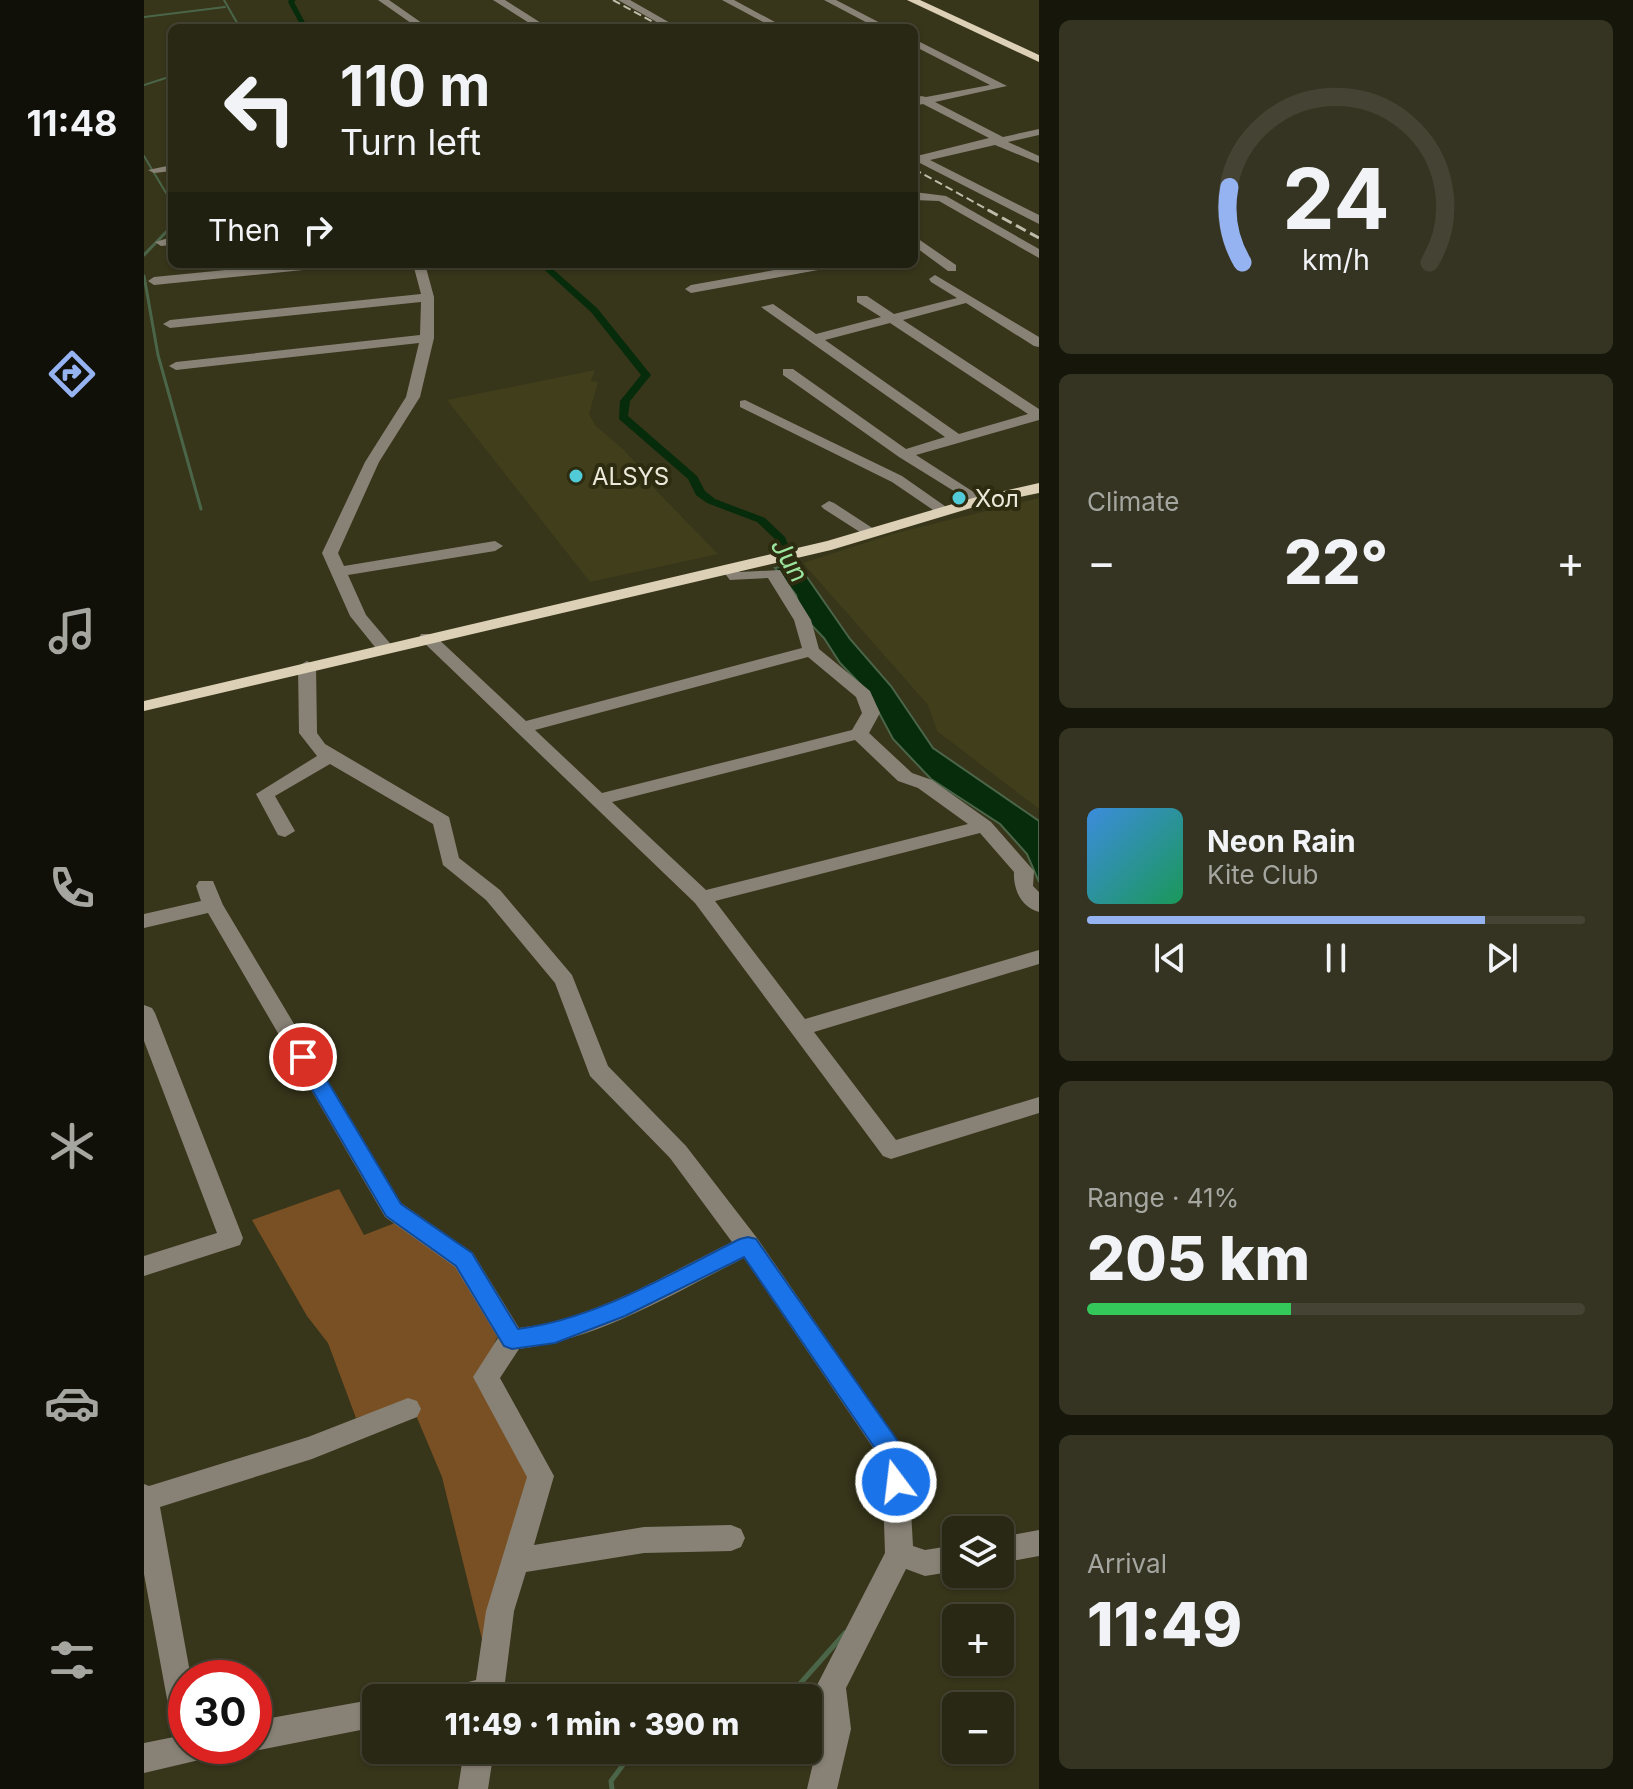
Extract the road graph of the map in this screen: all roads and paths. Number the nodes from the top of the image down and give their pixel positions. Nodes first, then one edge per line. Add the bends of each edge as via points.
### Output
1 (383, 0) edge
2 (498, 0) edge
3 (623, 0) edge
4 (727, 0) edge
5 (829, 0) edge
6 (912, 0) edge
7 (922, 0) edge
8 (418, 24) edge
9 (537, 24) edge
10 (667, 24) edge
11 (773, 24) edge
12 (877, 24) edge
13 (918, 44) edge
14 (1039, 56) edge
15 (918, 100) edge
16 (1039, 132) edge
17 (996, 140) junction
18 (918, 158) edge
19 (918, 159) edge
20 (1039, 160) edge
21 (168, 168) edge
22 (154, 170) dead end
23 (918, 196) edge
24 (1039, 220) edge
25 (918, 246) edge
26 (1039, 254) edge
27 (283, 268) edge
28 (420, 268) edge
29 (807, 268) edge
30 (952, 268) dead end
31 (935, 279) dead end
32 (154, 281) dead end
33 (691, 289) dead end
34 (428, 297) junction
35 (862, 299) dead end
36 (967, 299) junction
37 (768, 307) dead end
38 (890, 318) junction
39 (170, 324) dead end
40 (427, 338) junction
41 (814, 339) junction
42 (1039, 343) edge
43 (176, 366) dead end
44 (788, 372) dead end
45 (745, 404) dead end
46 (957, 439) junction
47 (904, 454) junction
48 (1039, 488) edge
49 (978, 501) junction
50 (829, 506) dead end
51 (944, 511) junction
52 (869, 531) junction
53 (495, 546) dead end
54 (729, 569) junction
55 (338, 572) junction
56 (427, 638) junction
57 (385, 648) junction
58 (811, 651) junction
59 (307, 666) junction
60 (144, 706) edge
61 (521, 728) junction
62 (859, 734) junction
63 (329, 757) junction
64 (598, 800) junction
65 (984, 826) junction
66 (285, 831) dead end
67 (702, 898) junction
68 (1039, 905) edge
69 (144, 921) edge
70 (1039, 957) edge
71 (144, 1013) edge
72 (802, 1028) junction
73 (1039, 1105) edge
74 (748, 1245) junction
75 (144, 1266) edge
76 (512, 1339) junction
77 (408, 1409) dead end
78 (144, 1498) edge
79 (731, 1538) dead end
80 (1039, 1543) edge
81 (1014, 1547) edge
82 (899, 1554) junction
83 (942, 1560) edge
84 (514, 1561) junction
85 (175, 1660) edge
86 (490, 1684) edge
87 (362, 1716) edge
88 (272, 1733) edge
89 (168, 1750) edge
90 (144, 1758) edge
91 (477, 1764) edge
92 (473, 1789) edge
93 (822, 1789) edge

1 - 8 street
2 - 9 street
3 - 10 street
4 - 11 street
5 - 12 street
6 - 14 main road
7 - 14 main road
13 - 15 street via 1002,86
15 - 17 street
16 - 17 street
17 - 18 street
17 - 20 street
19 - 24 street
21 - 22 street
23 - 26 street via 942,198
25 - 30 street
27 - 32 street
28 - 34 street
29 - 33 street
31 - 36 street
34 - 39 street
34 - 40 street
35 - 38 street
36 - 38 street
36 - 42 street
37 - 41 street
38 - 41 street
38 - 46 street via 1039,415
40 - 43 street
40 - 55 street via 413,397 372,462 330,553
41 - 46 street
44 - 47 street
45 - 51 street via 897,479
46 - 47 street
47 - 49 street
48 - 49 main road
49 - 51 main road
50 - 52 street
51 - 52 main road
52 - 54 main road
53 - 55 street
54 - 56 main road
54 - 58 street via 736,577 774,573 811,634
55 - 57 street via 358,616
56 - 57 main road
56 - 61 street
57 - 59 main road
58 - 61 street
58 - 62 street via 864,695 871,713
59 - 60 main road
59 - 63 street via 308,733
61 - 64 street
62 - 64 street
62 - 65 street via 905,777 925,784
63 - 66 street via 265,794
63 - 74 street via 442,821 450,861 493,895 565,980 598,1070 678,1152
64 - 67 street
65 - 67 street
65 - 68 street via 1024,871 1023,887
67 - 72 street
69 - 76 street via 209,895 393,1210 464,1260
70 - 72 street
71 - 75 street via 231,1238
72 - 73 street via 891,1150
74 - 76 street via 617,1310 555,1334
74 - 82 street via 895,1458
76 - 84 street via 486,1377 541,1476
77 - 78 street via 312,1447
78 - 85 street
79 - 84 street via 644,1540
80 - 81 street
82 - 83 street via 925,1563
82 - 93 street via 831,1687 836,1729
84 - 86 street via 500,1611
87 - 88 street
89 - 90 street
91 - 92 street

